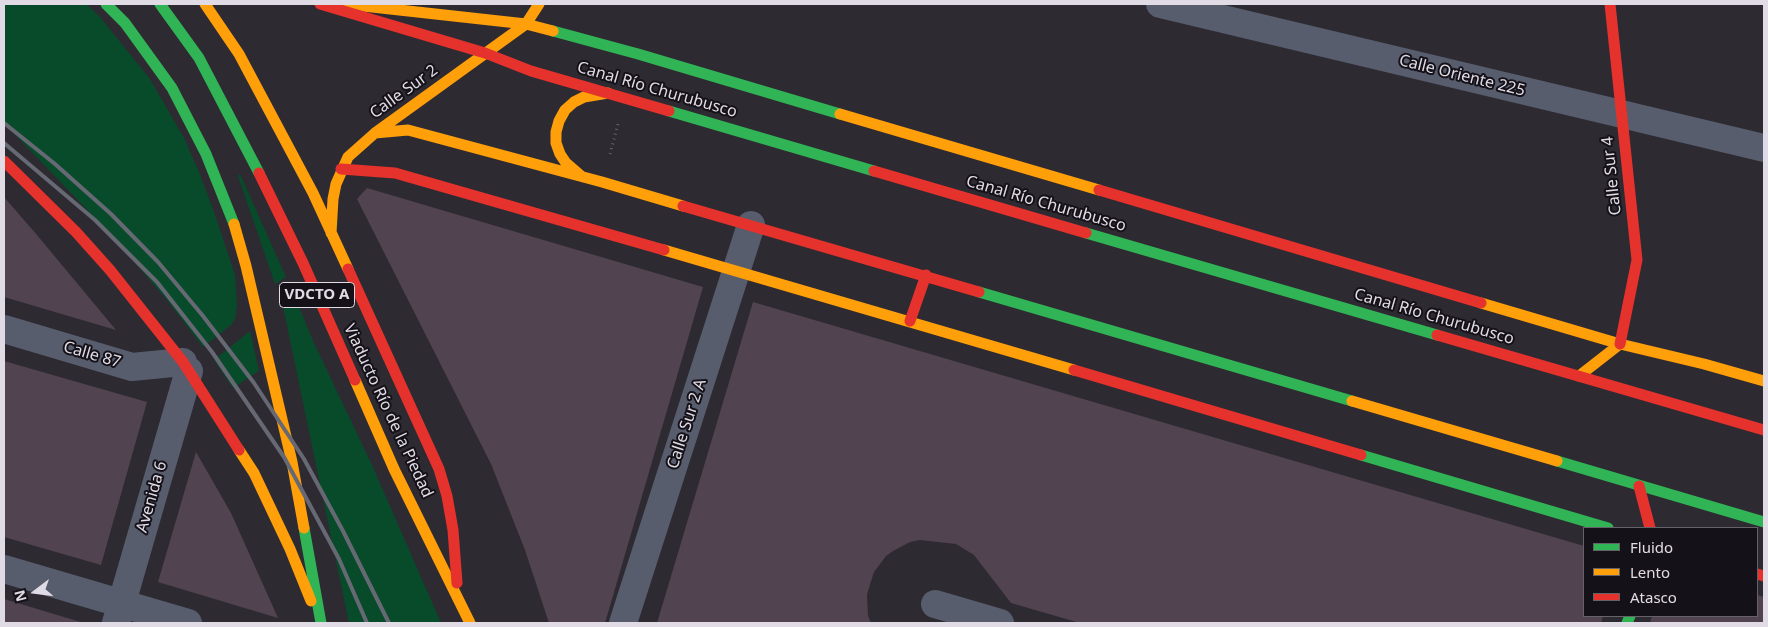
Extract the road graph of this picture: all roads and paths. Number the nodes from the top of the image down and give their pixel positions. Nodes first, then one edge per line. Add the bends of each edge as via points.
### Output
1 (106, 4) edge
2 (160, 4) edge
3 (205, 4) edge
4 (320, 4) edge
5 (341, 4) edge
6 (539, 4) edge
7 (1160, 4) edge
8 (1610, 4) edge
9 (526, 24) junction
10 (486, 53) junction
11 (608, 93) junction
12 (626, 98) junction
13 (1621, 115) junction
14 (375, 133) junction
15 (1764, 148) edge
16 (4, 161) edge
17 (342, 169) junction
18 (580, 176) junction
19 (602, 182) junction
20 (751, 225) junction
21 (331, 233) junction
22 (736, 271) junction
23 (926, 275) junction
24 (910, 321) junction
25 (4, 329) edge
26 (1620, 344) junction
27 (186, 366) junction
28 (1578, 376) junction
29 (1764, 381) edge
30 (1764, 430) edge
31 (1639, 486) junction
32 (1764, 522) edge
33 (1605, 527) edge
34 (1650, 527) edge
35 (4, 569) edge
36 (458, 596) junction
37 (935, 604) dead end
38 (118, 613) edge
39 (188, 623) edge
40 (320, 623) edge
41 (470, 623) edge
42 (622, 623) edge
43 (1000, 623) edge

1 - 40 main road via 125,22 172,88 206,154 235,227 292,462
2 - 36 main road, Viaducto Río de la Piedad / VDCTO A via 199,58 244,143 303,264 394,469
3 - 21 main road via 239,54
4 - 10 main road, Canal Río Churubusco
5 - 9 main road, Canal Río Churubusco
6 - 9 main road, Calle Sur 2
7 - 13 street, Calle Oriente 225
8 - 13 main road, Calle Sur 4
9 - 10 main road, Calle Sur 2
9 - 26 main road, Canal Río Churubusco via 648,57
10 - 11 main road, Canal Río Churubusco via 531,71
10 - 14 main road, Calle Sur 2
11 - 12 main road, Canal Río Churubusco
11 - 18 main road via 574,102 559,121 556,143 560,154
12 - 19 path
12 - 28 main road, Canal Río Churubusco
13 - 15 street, Calle Oriente 225
13 - 26 main road, Calle Sur 4 via 1638,260
14 - 17 main road, Calle Sur 2 via 348,157
14 - 18 main road via 408,130
16 - 27 main road via 110,270
17 - 21 main road, Calle Sur 2 via 333,199
17 - 22 main road via 395,173
18 - 19 main road
19 - 20 main road
20 - 22 street, Calle Sur 2 A
20 - 23 main road
21 - 36 main road via 439,469 453,530
22 - 24 main road
22 - 42 street, Calle Sur 2 A
23 - 24 main road
23 - 31 main road
24 - 33 main road
25 - 27 street, Calle 87 via 132,367
26 - 28 main road
26 - 29 main road, Canal Río Churubusco
27 - 38 street, Avenida 6
27 - 40 main road via 254,473
28 - 30 main road, Canal Río Churubusco
31 - 32 main road
31 - 34 main road
35 - 38 street
36 - 41 main road, Viaducto Río de la Piedad / VDCTO A
37 - 43 street
38 - 39 street

